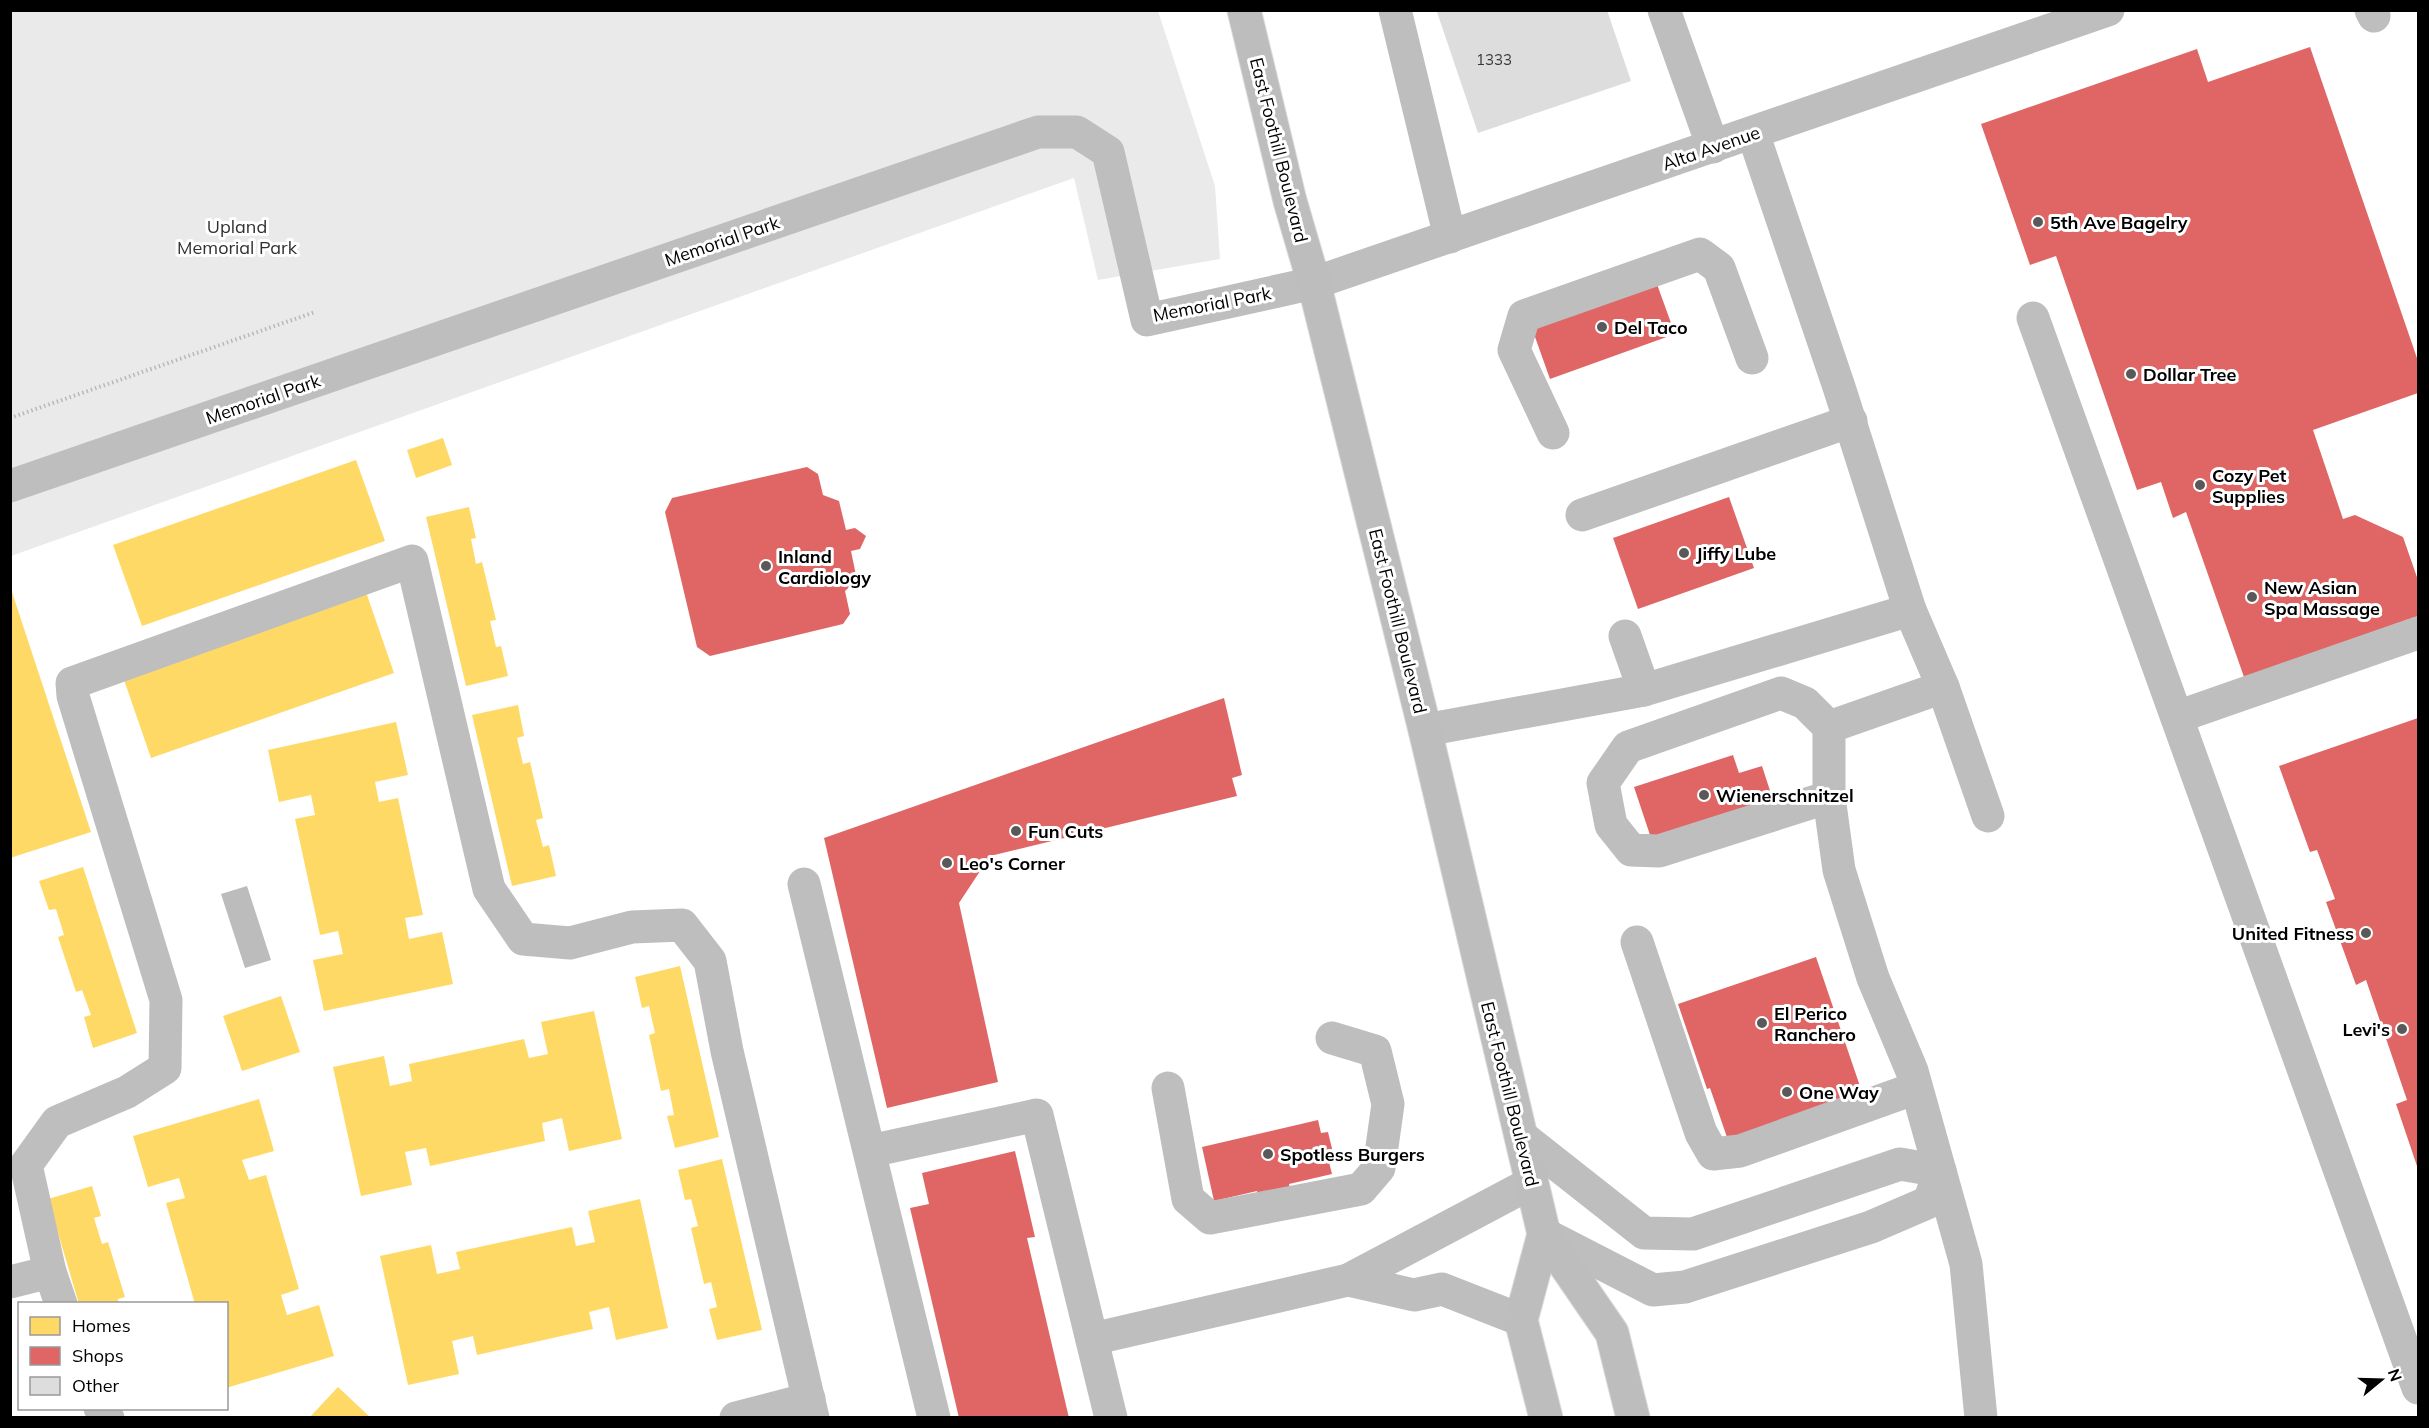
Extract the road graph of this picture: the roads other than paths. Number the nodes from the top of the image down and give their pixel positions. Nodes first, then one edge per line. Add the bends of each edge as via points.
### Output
1 (1244, 10) edge
2 (1395, 10) edge
3 (1664, 10) edge
4 (2108, 10) edge
5 (1753, 133) junction
6 (1713, 147) junction
7 (1450, 237) junction
8 (1314, 283) junction
9 (2033, 318) dead end
10 (1752, 358) dead end
11 (1851, 421) junction
12 (1553, 433) dead end
13 (10, 486) edge
14 (1582, 515) dead end
15 (1910, 610) junction
16 (2418, 633) edge
17 (1625, 636) dead end
18 (1943, 687) junction
19 (1644, 690) junction
20 (2177, 717) junction
21 (1829, 727) junction
22 (1425, 730) junction
23 (1829, 797) junction
24 (1988, 816) dead end
25 (804, 884) dead end
26 (1637, 942) dead end
27 (1332, 1038) dead end
28 (1917, 1088) junction
29 (1168, 1089) dead end
30 (1521, 1136) junction
31 (870, 1151) junction
32 (1940, 1171) junction
33 (1532, 1183) junction
34 (1544, 1234) junction
35 (50, 1272) junction
36 (1348, 1280) junction
37 (10, 1282) edge
38 (60, 1302) edge
39 (1521, 1320) junction
40 (1092, 1339) junction
41 (2418, 1388) edge
42 (811, 1408) edge
43 (736, 1418) edge
44 (934, 1418) edge
45 (1111, 1418) edge
46 (1546, 1418) edge
47 (1633, 1418) edge
48 (1981, 1418) edge

1 - 8 main road, East Foothill Boulevard
2 - 7 street
3 - 6 street
4 - 5 street, Alta Avenue
5 - 6 street, Alta Avenue
5 - 11 street
6 - 7 street, Alta Avenue
7 - 8 street, Alta Avenue
8 - 13 street, Memorial Park via 1147,320 1108,152 1077,132 1038,132
8 - 22 main road, East Foothill Boulevard
9 - 20 street
10 - 12 street via 1719,268 1700,254 1524,316 1514,350
11 - 14 street
11 - 15 street
15 - 18 street
15 - 19 street
16 - 20 street
17 - 19 street
18 - 21 street
18 - 24 street
19 - 22 street
20 - 41 street
21 - 23 street
21 - 23 street via 1805,703 1781,693 1628,747 1603,783 1611,825 1631,850 1659,851
22 - 30 main road, East Foothill Boulevard
23 - 28 street via 1839,870 1873,978
25 - 31 street
26 - 28 street via 1701,1133 1713,1154 1740,1151
27 - 29 street via 1376,1051 1388,1104 1379,1168 1360,1189 1210,1218 1188,1199
28 - 32 street
30 - 32 street via 1644,1233 1693,1234 1900,1164
30 - 33 main road, East Foothill Boulevard
31 - 40 street via 1037,1115
31 - 44 street
32 - 34 street via 1929,1202 1871,1227 1685,1287 1653,1290
32 - 48 street via 1967,1269
33 - 34 main road, East Foothill Boulevard
33 - 36 street
34 - 39 main road, East Foothill Boulevard
34 - 47 main road, East Foothill Boulevard via 1612,1333
35 - 37 street
35 - 38 street
35 - 42 street via 26,1165 57,1122 127,1092 165,1068 166,1000 72,683 412,561 489,889 523,939 570,943 632,927 682,925 710,961 727,1051
36 - 39 street via 1414,1295 1442,1289
36 - 40 street
39 - 46 main road, East Foothill Boulevard
40 - 45 street
42 - 43 street

